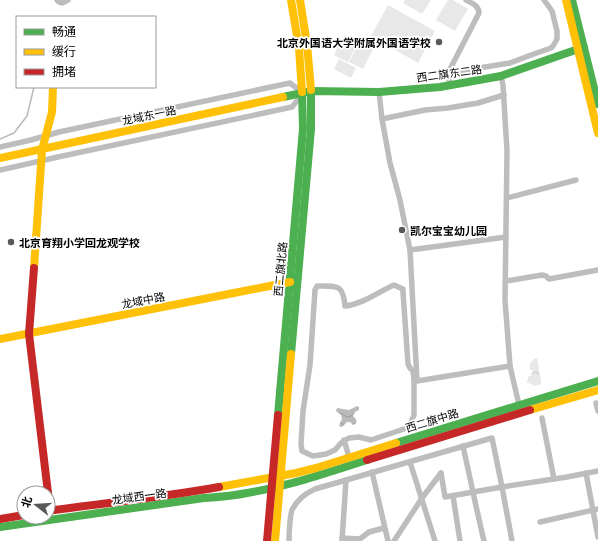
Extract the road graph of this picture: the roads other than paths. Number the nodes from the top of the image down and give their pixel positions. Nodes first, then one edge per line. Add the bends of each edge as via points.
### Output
1 (57, 0) edge
2 (68, 0) edge
3 (291, 0) edge
4 (300, 0) edge
5 (468, 0) edge
6 (544, 0) edge
7 (566, 0) edge
8 (572, 0) edge
9 (581, 49) junction
10 (448, 73) junction
11 (501, 76) junction
12 (450, 86) junction
13 (53, 88) edge
14 (312, 91) junction
15 (379, 92) junction
16 (303, 93) junction
17 (504, 95) junction
18 (598, 104) edge
19 (382, 119) junction
20 (598, 134) edge
21 (0, 147) edge
22 (42, 150) junction
23 (0, 158) edge
24 (41, 161) junction
25 (0, 170) edge
26 (576, 180) dead end
27 (507, 198) junction
28 (506, 237) junction
29 (410, 250) junction
30 (598, 270) edge
31 (290, 282) junction
32 (506, 282) junction
33 (29, 334) junction
34 (0, 340) edge
35 (510, 366) junction
36 (598, 381) edge
37 (598, 390) edge
38 (596, 403) dead end
39 (519, 405) junction
40 (598, 411) edge
41 (542, 418) dead end
42 (344, 440) junction
43 (463, 446) junction
44 (348, 457) junction
45 (410, 462) junction
46 (598, 471) edge
47 (372, 472) junction
48 (586, 473) junction
49 (281, 475) junction
50 (272, 477) junction
51 (554, 479) junction
52 (346, 480) junction
53 (47, 485) edge
54 (280, 486) junction
55 (502, 487) junction
56 (271, 489) junction
57 (473, 492) junction
58 (453, 496) junction
59 (422, 498) junction
60 (56, 510) edge
61 (595, 510) edge
62 (16, 516) edge
63 (0, 519) edge
64 (540, 522) dead end
65 (0, 526) edge
66 (384, 528) junction
67 (598, 537) edge
68 (342, 540) edge
69 (266, 541) edge
70 (275, 541) edge
71 (289, 541) edge
72 (388, 541) edge
73 (394, 541) edge
74 (435, 541) edge
75 (460, 541) edge
76 (484, 541) edge
77 (512, 541) edge

1 - 2 street via 62,3
3 - 16 main road, 西二旗北路 via 296,20
4 - 14 main road, 西二旗北路
5 - 10 street via 478,8 479,13
6 - 10 street via 552,11 557,31 557,39 551,48 510,63
7 - 9 main road
8 - 9 main road
9 - 11 main road, 西二旗东二路
9 - 18 main road
9 - 20 main road
10 - 12 street
11 - 12 main road, 西二旗东二路
11 - 17 street
12 - 15 main road, 西二旗东二路
13 - 22 main road via 52,112
14 - 15 main road, 西二旗东二路
14 - 16 main road, 龙域东一路
14 - 49 main road, 西二旗北路
15 - 19 street
16 - 21 street via 290,83
16 - 22 main road, 龙域东一路
16 - 24 street via 292,107
16 - 31 main road, 西二旗北路 via 303,129
17 - 19 street via 478,103
17 - 27 street
19 - 29 street
22 - 23 main road, 龙域东一路
22 - 24 main road
24 - 25 street
24 - 33 main road
26 - 27 street
27 - 28 street
28 - 29 street
28 - 32 street
29 - 35 street via 417,380
30 - 32 street via 549,279 542,275
31 - 33 main road, 龙域中路
31 - 50 main road, 西二旗北路
32 - 35 street
33 - 34 main road, 龙域中路
33 - 53 main road
35 - 39 street
36 - 39 main road, 西二旗中路
37 - 54 main road, 西二旗中路
38 - 40 street
39 - 44 main road, 西二旗中路
41 - 51 street
42 - 42 street via 335,450 326,454 313,456 302,451 315,290 317,286 339,288 345,306 351,306 394,285 403,289 409,366 414,380 414,415 407,428 371,440 360,437
42 - 44 street
43 - 45 street
43 - 55 street via 492,438
43 - 57 street
44 - 49 main road, 西二旗中路 via 316,468
45 - 47 street
45 - 59 street
46 - 48 street
47 - 52 street
47 - 66 street
48 - 51 street
48 - 61 street
49 - 50 main road, 西二旗中路
49 - 54 main road, 西二旗北路
50 - 56 main road, 西二旗北路
50 - 60 main road, 龙域西一路
51 - 55 street
52 - 68 street
52 - 71 street via 305,494 292,510
54 - 56 main road, 龙域西一路
54 - 70 main road, 西二旗北路
55 - 57 street
55 - 77 street
56 - 65 main road, 龙域西一路
56 - 69 main road, 西二旗北路
57 - 58 street
57 - 76 street
58 - 59 street via 445,497 441,473
58 - 75 street
59 - 73 street
59 - 74 street
61 - 64 street
61 - 67 street
62 - 63 main road
66 - 68 street via 369,532 360,539
66 - 72 street

